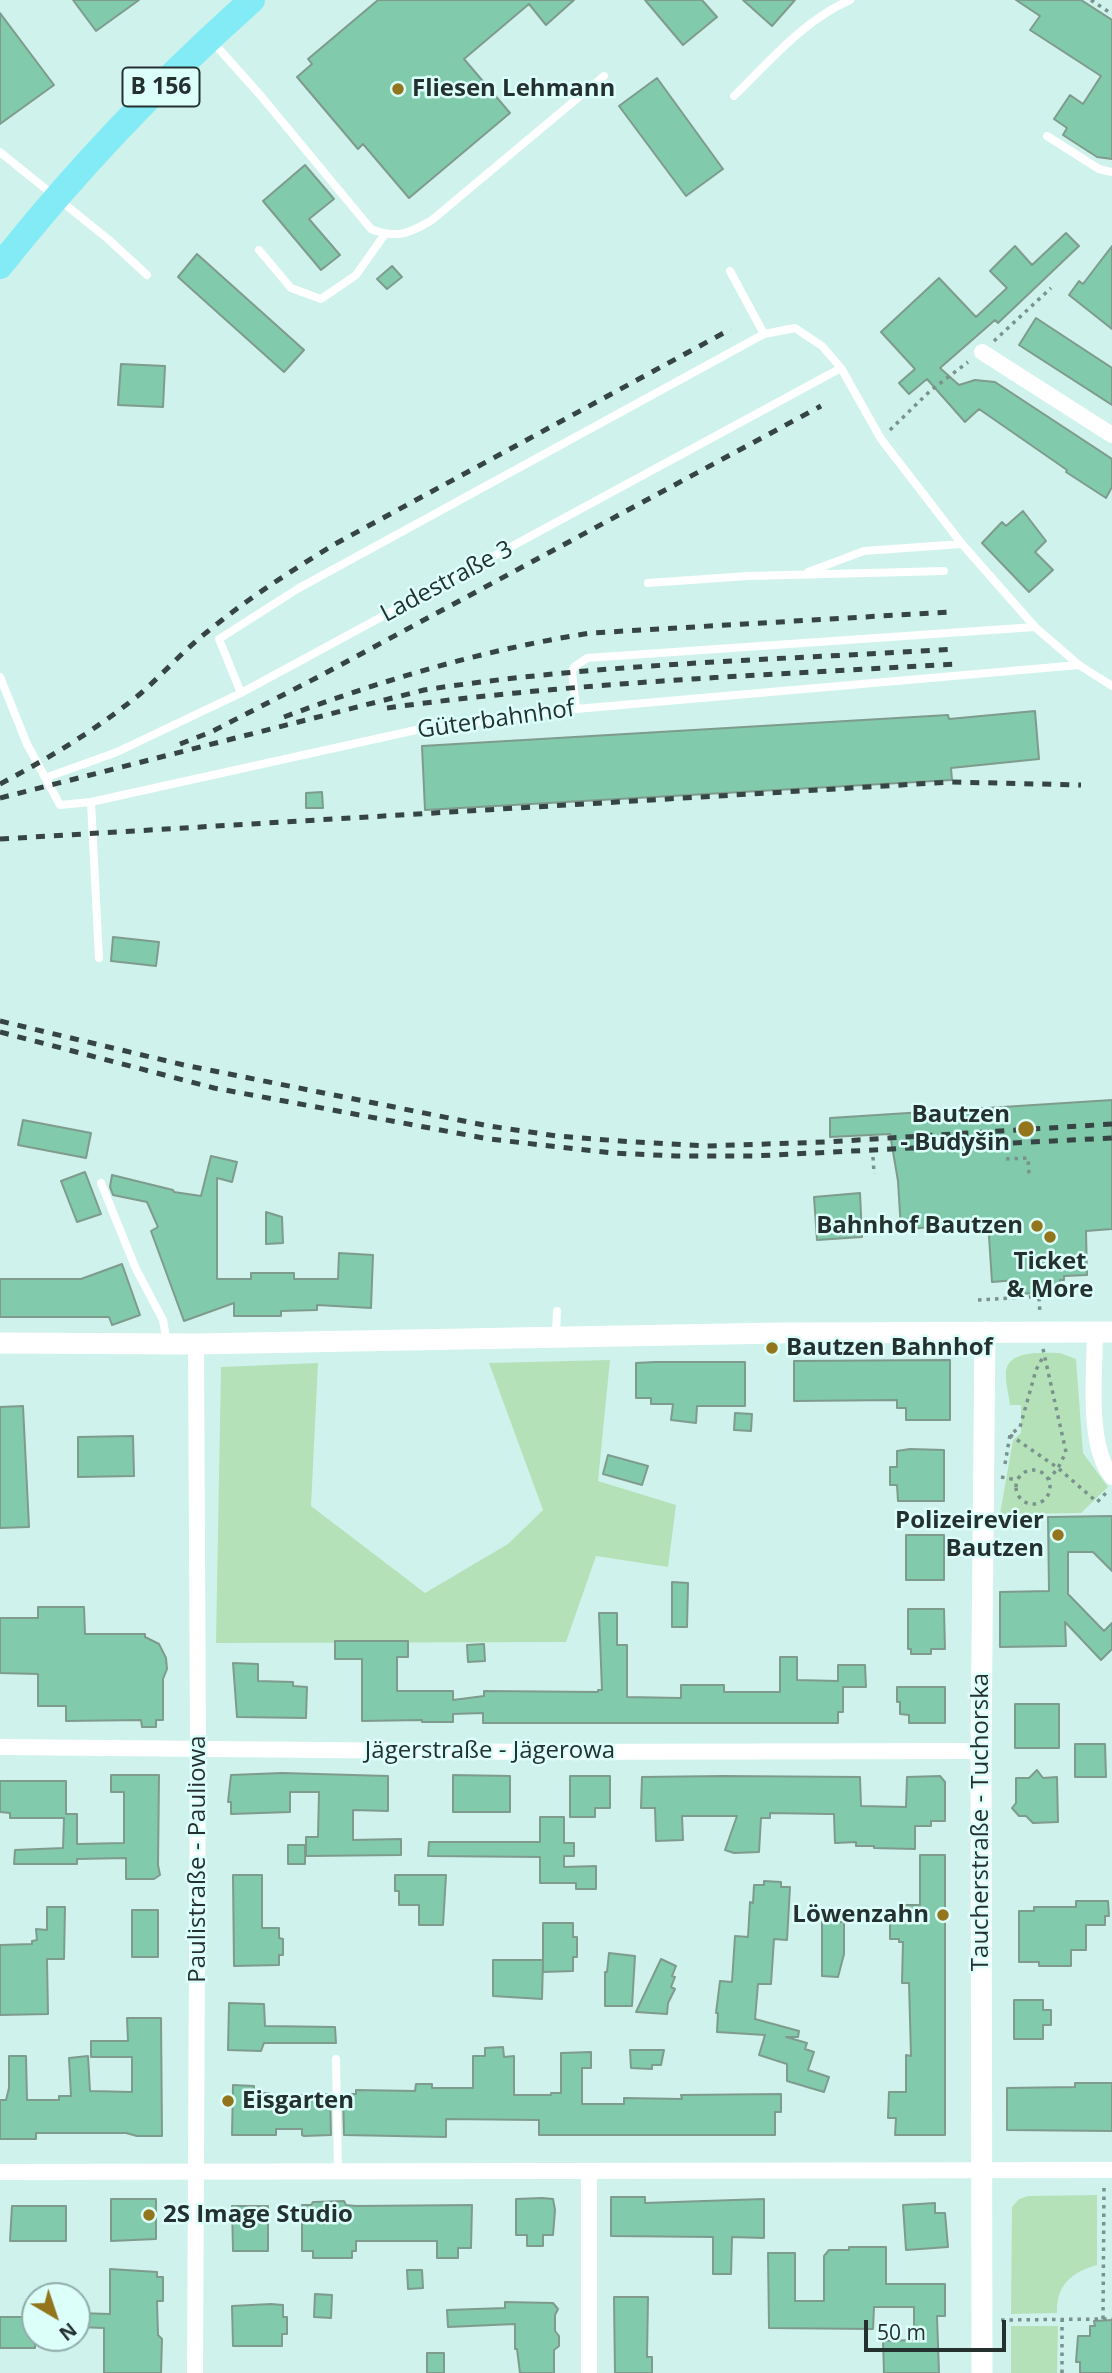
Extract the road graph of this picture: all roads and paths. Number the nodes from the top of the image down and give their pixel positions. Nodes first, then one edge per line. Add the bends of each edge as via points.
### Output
1 (252, 0) edge
2 (850, 0) edge
3 (1091, 0) edge
4 (1112, 14) edge
5 (209, 38) junction
6 (604, 76) dead end
7 (734, 96) dead end
8 (1047, 136) dead end
9 (0, 152) edge
10 (1112, 172) edge
11 (54, 198) junction
12 (385, 234) junction
13 (259, 250) dead end
14 (0, 266) edge
15 (730, 271) dead end
16 (148, 275) dead end
17 (1051, 288) dead end
18 (764, 334) junction
19 (982, 352) junction
20 (841, 369) junction
21 (1112, 435) edge
22 (881, 439) junction
23 (962, 544) junction
24 (944, 571) dead end
25 (801, 574) junction
26 (649, 583) dead end
27 (1035, 627) junction
28 (1079, 665) junction
29 (0, 677) edge
30 (1112, 686) edge
31 (241, 693) junction
32 (576, 709) junction
33 (45, 778) junction
34 (91, 802) junction
35 (99, 958) dead end
36 (1005, 1116) dead end
37 (985, 1117) dead end
38 (873, 1157) dead end
39 (1006, 1159) dead end
40 (874, 1174) dead end
41 (1029, 1175) dead end
42 (101, 1184) dead end
43 (1038, 1282) dead end
44 (1082, 1294) dead end
45 (1039, 1297) junction
46 (978, 1300) dead end
47 (557, 1311) dead end
48 (985, 1332) junction
49 (1103, 1332) edge
50 (1042, 1333) junction
51 (556, 1337) junction
52 (0, 1343) edge
53 (167, 1343) junction
54 (196, 1344) junction
55 (1010, 1435) junction
56 (1058, 1468) junction
57 (1112, 1477) edge
58 (1049, 1479) junction
59 (1018, 1480) junction
60 (1112, 1487) edge
61 (0, 1747) edge
62 (198, 1748) junction
63 (981, 1751) junction
64 (336, 2059) dead end
65 (1108, 2170) edge
66 (589, 2171) junction
67 (981, 2171) junction
68 (0, 2172) edge
69 (197, 2172) junction
70 (338, 2172) junction
71 (1062, 2319) junction
72 (1103, 2319) junction
73 (1112, 2319) edge
74 (981, 2320) junction
75 (195, 2373) edge
76 (589, 2373) edge
77 (982, 2373) edge
78 (1062, 2373) edge

1 - 5 main road, B 156
2 - 7 lane via 791,40
3 - 4 path
5 - 11 main road, B 156
5 - 12 lane via 371,229
6 - 12 lane via 432,220 410,233
8 - 10 lane via 1099,169
9 - 11 lane
11 - 14 main road, B 156
11 - 16 lane
12 - 13 lane via 356,275 321,299 291,288
15 - 18 lane
17 - 19 path
18 - 20 lane via 795,328 822,346
18 - 31 lane via 299,588 219,639
19 - 21 street
19 - 22 path via 930,391
20 - 22 lane
20 - 31 lane, Ladestraße 3
22 - 23 lane
23 - 25 lane via 864,551
23 - 27 lane
24 - 25 lane
25 - 26 lane
27 - 28 lane
27 - 32 lane via 587,658 573,667
28 - 30 lane
28 - 32 lane, Güterbahnhof
29 - 33 lane, Güterbahnhof
31 - 33 lane, Ladestraße 3 via 117,752
32 - 34 lane, Güterbahnhof via 415,730
33 - 34 lane, Güterbahnhof via 60,805
34 - 35 lane
36 - 37 path
38 - 40 path
39 - 41 path via 1028,1158
42 - 53 lane via 163,1320
43 - 45 path
44 - 45 path
45 - 46 path
45 - 50 path
47 - 51 lane
48 - 50 street
48 - 51 street
48 - 63 street, Taucherstraße - Tuchorska
49 - 50 street
49 - 57 street via 1095,1436
51 - 54 street
52 - 53 street
53 - 54 street
54 - 62 street, Paulistraße - Pauliowa
55 - 56 path
55 - 56 path via 1020,1427 1043,1357 1066,1452
55 - 59 path via 1002,1477
56 - 58 path
56 - 60 path via 1097,1502
58 - 59 path via 1041,1471 1030,1470
58 - 59 path via 1048,1495 1034,1504 1019,1496
61 - 62 street, Jägerstraße - Jägerowa
62 - 63 street, Jägerstraße - Jägerowa
62 - 69 street, Paulistraße - Pauliowa
63 - 67 street, Taucherstraße - Tuchorska
64 - 70 lane
65 - 67 street
65 - 72 path
66 - 67 street
66 - 70 street
66 - 76 street
67 - 74 street, Taucherstraße - Tuchorska
68 - 69 street
69 - 70 street
69 - 75 street, Paulistraße - Pauliowa
71 - 72 path
71 - 74 path
71 - 78 path
72 - 73 path
74 - 77 street, Taucherstraße - Tuchorska

